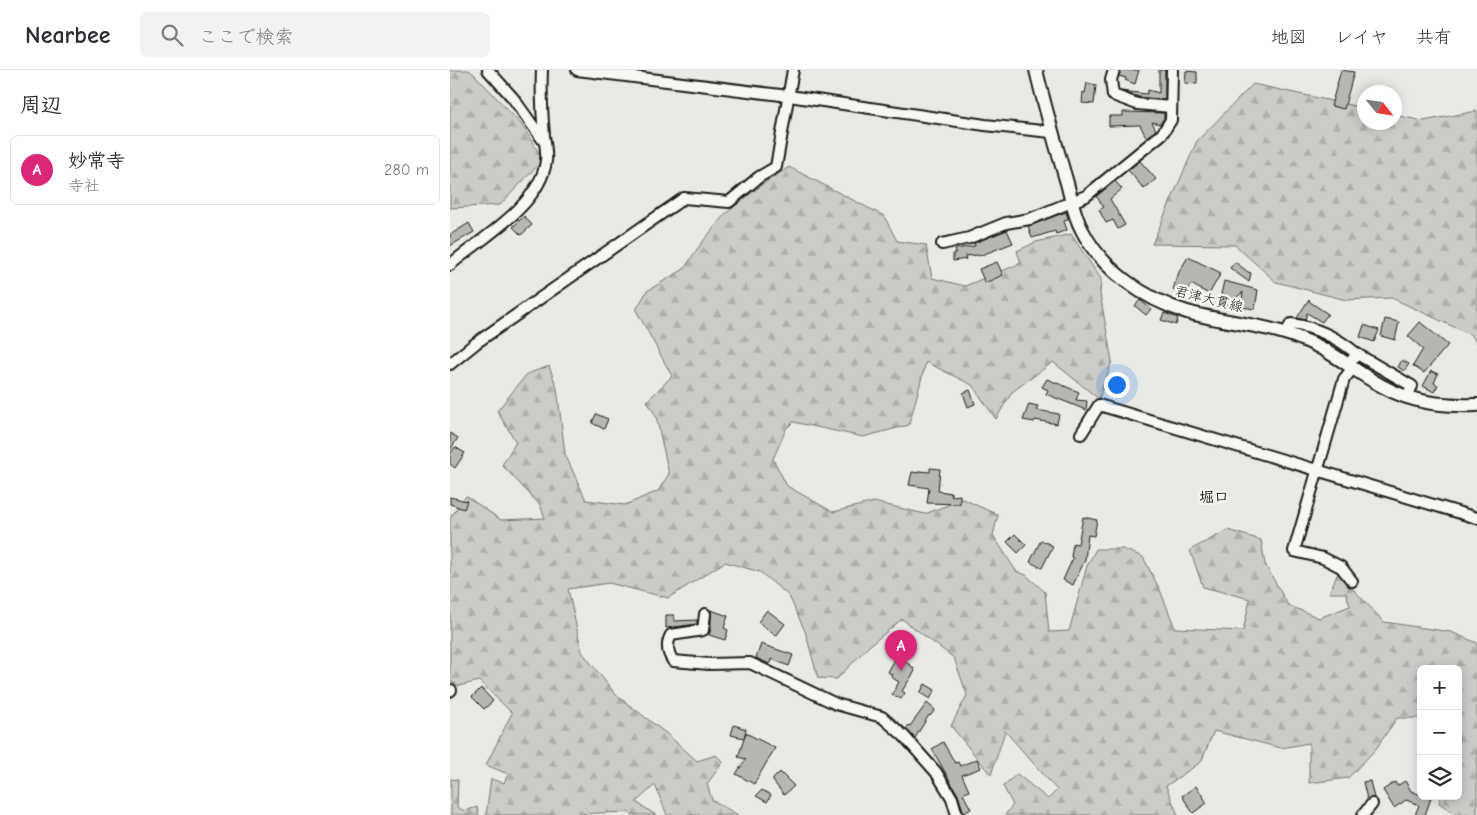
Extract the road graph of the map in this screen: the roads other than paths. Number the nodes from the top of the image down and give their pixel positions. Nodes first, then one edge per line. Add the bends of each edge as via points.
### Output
1 (488, 70) edge
2 (542, 70) edge
3 (577, 70) edge
4 (793, 70) edge
5 (1036, 70) edge
6 (1114, 70) edge
7 (1172, 70) edge
8 (789, 96) junction
9 (1171, 107) junction
10 (1052, 132) junction
11 (544, 141) junction
12 (1072, 202) junction
13 (942, 244) dead end
14 (450, 265) edge
15 (1286, 333) junction
16 (1357, 354) junction
17 (450, 364) edge
18 (1351, 366) junction
19 (1407, 397) junction
20 (1477, 405) edge
21 (1081, 434) dead end
22 (1318, 469) junction
23 (1477, 518) edge
24 (1352, 581) dead end
25 (705, 614) dead end
26 (1372, 804) dead end
27 (958, 815) edge
28 (1363, 815) edge

1 - 11 street
2 - 11 street
3 - 8 street
4 - 8 street
5 - 10 main road, 君津大貫線
6 - 9 street via 1111,80 1113,95 1137,104
7 - 9 street
8 - 10 street
8 - 17 street via 776,167 729,202 684,198
9 - 12 street via 1171,120 1162,134 1086,196
10 - 12 main road, 君津大貫線
11 - 14 street via 546,161 532,194 522,207
12 - 13 street via 1030,219 1006,222 969,238
12 - 15 main road, 君津大貫線 via 1081,229 1097,252 1138,290 1188,312
15 - 16 street via 1291,324 1307,327 1337,340
15 - 18 main road, 君津大貫線 via 1318,346
16 - 18 street
16 - 19 street via 1412,386
18 - 19 main road, 君津大貫線 via 1381,386
18 - 22 street via 1344,379
19 - 20 main road, 君津大貫線 via 1438,405
21 - 22 street via 1099,405
22 - 23 street
22 - 24 street via 1294,550 1341,567
25 - 27 street via 703,630 671,634 668,651 673,660 709,664 750,663 836,704 882,717 936,772
26 - 28 street

